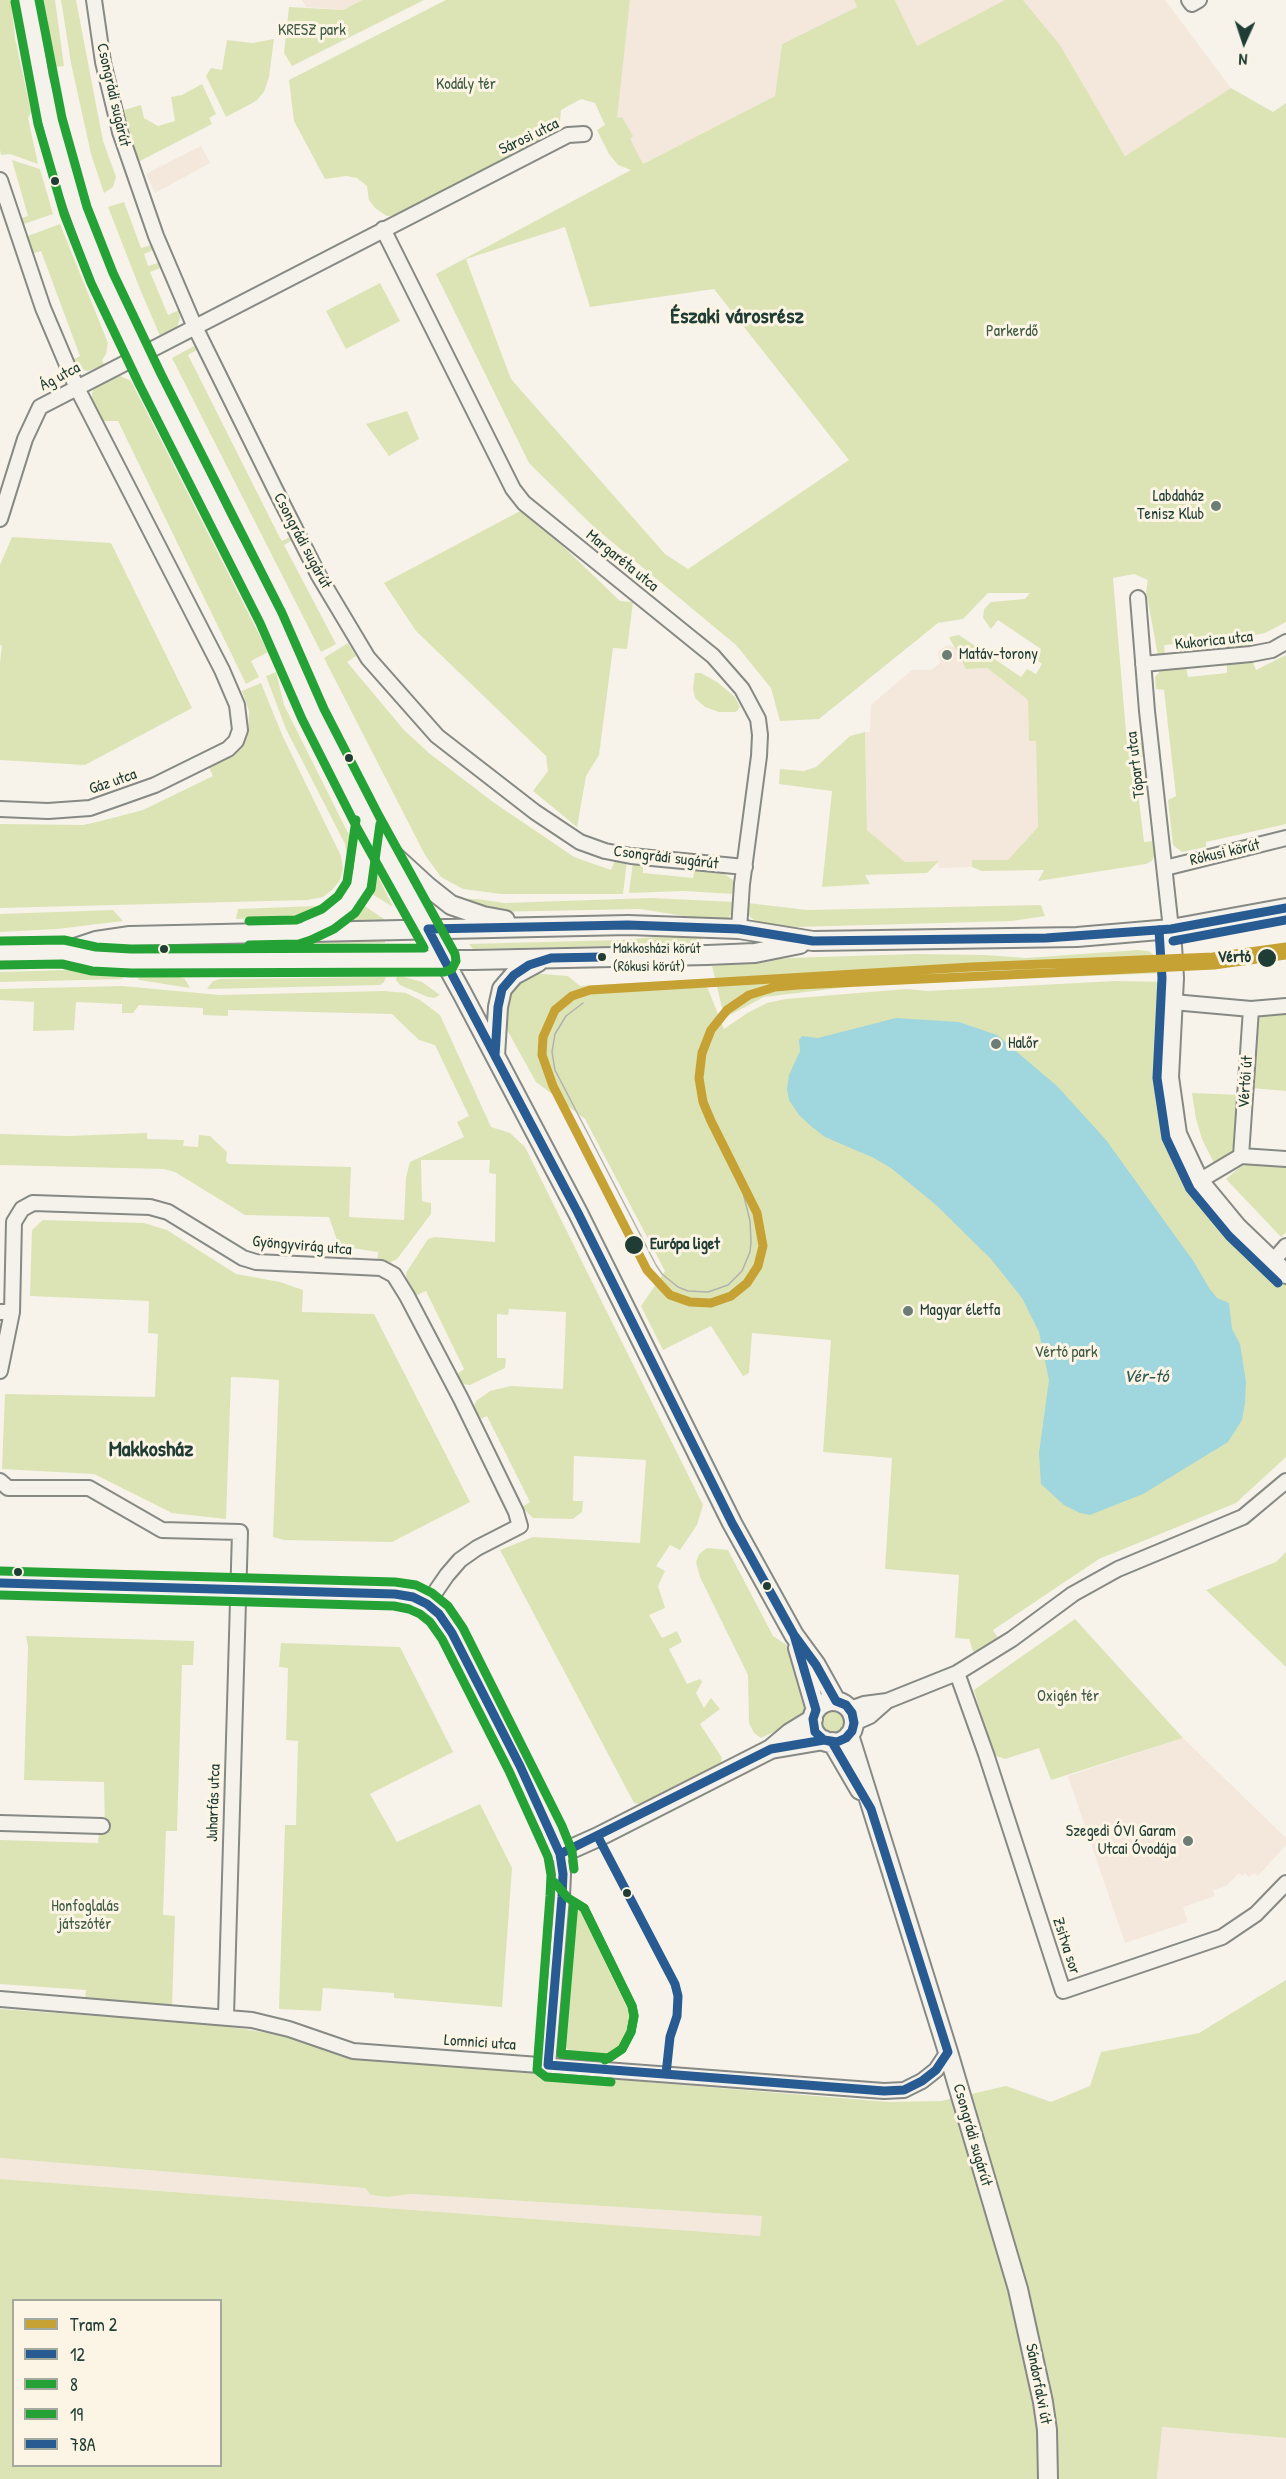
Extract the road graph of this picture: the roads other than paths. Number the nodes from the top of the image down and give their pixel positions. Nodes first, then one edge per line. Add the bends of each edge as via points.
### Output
1 (27, 0) edge
2 (94, 0) edge
3 (584, 134) dead end
4 (0, 180) edge
5 (383, 229) junction
6 (194, 325) junction
7 (139, 357) junction
8 (76, 386) junction
9 (0, 519) edge
10 (1138, 597) dead end
11 (1286, 642) edge
12 (1143, 664) junction
13 (0, 809) edge
14 (368, 822) junction
15 (1286, 838) edge
16 (380, 843) junction
17 (745, 867) junction
18 (1164, 868) junction
19 (1286, 908) edge
20 (540, 927) junction
21 (1171, 928) junction
22 (428, 929) junction
23 (739, 930) junction
24 (298, 932) junction
25 (813, 941) junction
26 (63, 952) junction
27 (755, 952) junction
28 (0, 953) edge
29 (714, 955) junction
30 (551, 958) junction
31 (444, 960) junction
32 (1173, 1002) junction
33 (1286, 1006) edge
34 (1251, 1009) junction
35 (495, 1056) junction
36 (1241, 1156) junction
37 (1286, 1159) edge
38 (1199, 1181) junction
39 (1286, 1246) edge
40 (1279, 1268) edge
41 (6, 1312) edge
42 (0, 1371) edge
43 (0, 1481) edge
44 (1286, 1481) edge
45 (0, 1583) edge
46 (237, 1590) junction
47 (427, 1604) junction
48 (794, 1635) junction
49 (957, 1673) junction
50 (814, 1714) junction
51 (847, 1717) junction
52 (828, 1741) junction
53 (771, 1749) junction
54 (871, 1809) junction
55 (0, 1823) edge
56 (102, 1826) dead end
57 (560, 1854) junction
58 (1286, 1883) edge
59 (0, 1999) edge
60 (226, 2016) junction
61 (948, 2052) junction
62 (548, 2065) junction
63 (1018, 2289) joint
64 (1048, 2479) edge

1 - 7 main road, Csongrádi sugárút via 50,121 70,193 102,278
2 - 6 street, Csongrádi sugárút via 103,63 132,172
3 - 5 street, Sárosi utca via 568,135
4 - 8 street via 43,308
5 - 6 street, Sárosi utca
5 - 17 street, Margaréta utca via 513,489 524,503 713,656 742,689 758,719 760,735
6 - 7 street, Sárosi utca
6 - 17 street, Csongrádi sugárút via 319,576 368,658 437,736 580,842 630,856
7 - 8 street, Ág utca
7 - 14 main road, Csongrádi sugárút via 271,618 313,714
8 - 9 street, Ág utca via 40,406 25,438
8 - 13 street, Gáz utca via 222,670 237,705 240,730 228,749 155,785 90,808
10 - 12 street, Tópart utca
11 - 12 street, Kukorica utca via 1272,650 1251,654
12 - 18 street, Tópart utca
14 - 16 main road, Csongrádi sugárút
14 - 24 main road via 356,892 328,919
15 - 18 street, Rókusi körút
16 - 20 main road via 451,905
16 - 22 main road, Csongrádi sugárút
17 - 23 street, Margaréta utca
18 - 21 street, Tópart utca
19 - 21 main road
20 - 22 main road
20 - 23 main road via 628,925
21 - 25 main road via 1077,937
21 - 32 main road
22 - 24 main road
22 - 31 main road, Csongrádi sugárút
23 - 25 main road
23 - 27 main road via 741,939
23 - 29 main road via 726,950
24 - 26 main road via 130,936 96,941
25 - 27 main road
26 - 28 main road
26 - 31 main road via 131,962
27 - 29 main road
29 - 30 main road
30 - 31 main road
30 - 35 main road via 521,969 502,989
31 - 35 main road, Csongrádi sugárút
32 - 34 street
32 - 38 main road via 1169,1077 1172,1107 1177,1134
33 - 34 street
34 - 36 street, Vértói út
35 - 48 main road, Csongrádi sugárút via 732,1522
36 - 37 street
36 - 38 street
38 - 40 main road via 1237,1227
39 - 40 street
41 - 42 street, Gyöngyvirág utca
41 - 47 street, Gyöngyvirág utca via 14,1222 22,1209 33,1203 150,1207 168,1212 256,1262 381,1268 393,1275 461,1399 520,1526 460,1560
43 - 46 street, Juharfás utca via 8,1488 89,1488 162,1530 240,1532
44 - 49 street via 1243,1518 1118,1569 1072,1594 1012,1640
45 - 46 main road
46 - 47 main road via 395,1594
46 - 60 street, Juharfás utca
47 - 57 main road via 452,1634
48 - 50 main road, Csongrádi sugárút
48 - 51 main road, Csongrádi sugárút
49 - 51 street via 887,1701 870,1716
49 - 58 street, Zsitva sor via 1063,1991 1222,1937 1256,1914
50 - 51 main road via 825,1703
50 - 52 main road, Csongrádi sugárút via 815,1732
50 - 53 main road
51 - 52 main road via 842,1740
51 - 54 main road, Csongrádi sugárút
52 - 53 main road
52 - 54 main road, Csongrádi sugárút
53 - 57 main road
54 - 61 main road, Csongrádi sugárút
55 - 56 street
57 - 62 street via 563,1874
59 - 60 street, Lomnici utca
60 - 62 street, Lomnici utca via 289,2029 353,2051
61 - 62 street, Lomnici utca via 936,2070 922,2081 904,2090 884,2091
61 - 63 main road, Csongrádi sugárút
63 - 64 main road, Sándorfalvi út via 1043,2402

